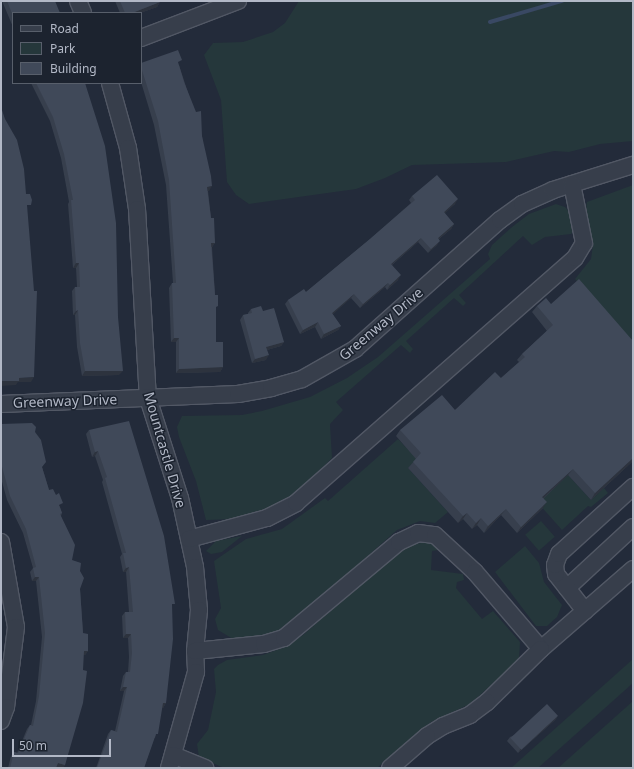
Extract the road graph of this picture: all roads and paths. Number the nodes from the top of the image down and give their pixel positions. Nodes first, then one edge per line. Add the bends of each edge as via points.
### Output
1 (78, 1) edge
2 (238, 1) edge
3 (83, 12) edge
4 (142, 38) edge
5 (110, 84) edge
6 (633, 165) edge
7 (572, 184) junction
8 (148, 398) junction
9 (1, 404) edge
10 (633, 487) edge
11 (633, 527) edge
12 (190, 539) junction
13 (1, 542) edge
14 (633, 569) edge
15 (567, 588) junction
16 (585, 611) junction
17 (541, 649) junction
18 (195, 651) junction
19 (1, 721) edge
20 (171, 762) edge
21 (206, 768) edge
22 (390, 768) edge

1 - 3 street
2 - 4 street
5 - 8 street, Mountcastle Drive via 128,148 137,209
6 - 7 street, Greenway Drive
7 - 8 street, Greenway Drive via 538,196 511,212 355,350 317,372 288,384 254,392
7 - 12 street via 584,243 575,258 296,503 267,518
8 - 9 street, Greenway Drive
8 - 12 street, Mountcastle Drive via 180,498
10 - 15 street via 559,554 555,565 556,574
11 - 15 street
12 - 18 street, Mountcastle Drive via 196,567 199,610
13 - 19 street via 16,626 6,707
14 - 16 street
15 - 16 street
16 - 17 street
17 - 18 street via 475,572 436,535 418,533 399,542 284,638 264,644
17 - 22 street via 487,702 470,715 442,726 427,736
18 - 20 street, Mountcastle Drive via 196,672
20 - 21 street

